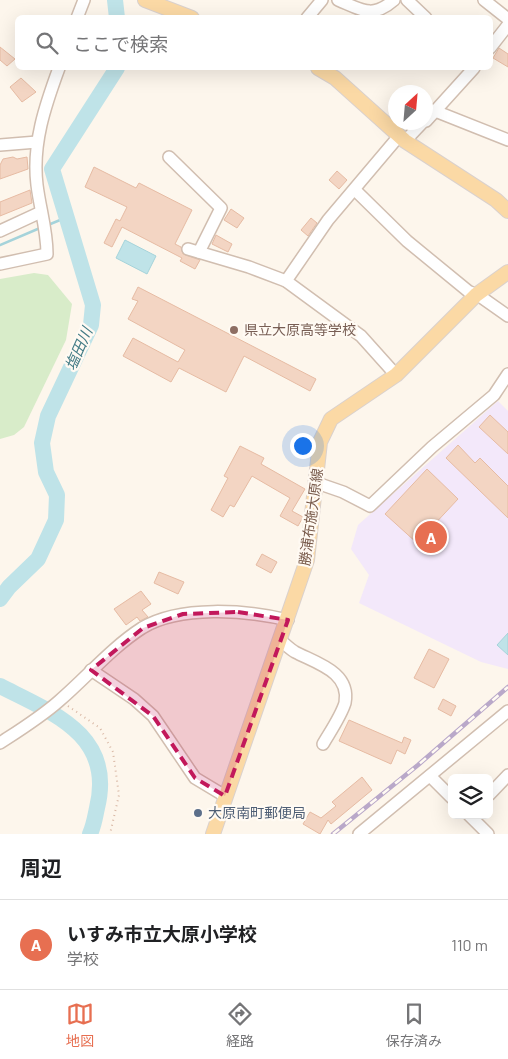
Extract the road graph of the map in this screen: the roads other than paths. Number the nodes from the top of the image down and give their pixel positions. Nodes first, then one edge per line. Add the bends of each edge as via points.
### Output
1 (84, 0) edge
2 (145, 0) edge
3 (322, 0) edge
4 (338, 0) edge
5 (394, 0) edge
6 (407, 0) edge
7 (484, 0) edge
8 (78, 15) edge
9 (184, 15) edge
10 (310, 15) edge
11 (423, 15) edge
12 (508, 19) edge
13 (508, 25) edge
14 (493, 44) edge
15 (58, 70) edge
16 (321, 70) edge
17 (472, 70) edge
18 (436, 111) junction
19 (433, 114) edge
20 (413, 130) edge
21 (402, 138) junction
22 (508, 140) edge
23 (37, 142) junction
24 (0, 145) edge
25 (169, 157) dead end
26 (355, 190) junction
27 (508, 211) edge
28 (44, 221) junction
29 (0, 231) edge
30 (0, 264) edge
31 (508, 272) edge
32 (286, 281) junction
33 (476, 295) junction
34 (508, 316) edge
35 (508, 374) edge
36 (396, 375) junction
37 (317, 482) junction
38 (288, 620) junction
39 (280, 640) junction
40 (91, 670) junction
41 (508, 711) edge
42 (0, 743) edge
43 (323, 744) dead end
44 (430, 776) junction
45 (508, 776) edge
46 (493, 790) edge
47 (448, 794) edge
48 (225, 796) junction
49 (473, 819) edge
50 (366, 832) edge
51 (213, 834) edge
52 (488, 834) edge

1 - 8 street
2 - 9 main road
3 - 10 street
4 - 5 street via 372,13 382,10
6 - 11 street
7 - 12 street
13 - 14 street
15 - 23 street
16 - 21 main road
17 - 18 street
18 - 19 street
18 - 22 street
20 - 21 street
21 - 26 street
21 - 27 main road
23 - 24 street
23 - 28 street via 37,183
25 - 32 street via 221,208 193,250
26 - 32 street via 328,220
26 - 33 street via 407,241 468,292
28 - 29 street
28 - 30 street via 47,254
31 - 33 main road, 勝浦布施大原線
32 - 36 street via 361,336
33 - 34 street
33 - 36 main road, 勝浦布施大原線
35 - 37 street via 494,395 370,506
36 - 37 main road, 勝浦布施大原線 via 331,419 320,442
37 - 38 main road, 勝浦布施大原線 via 307,560
38 - 39 main road, 勝浦布施大原線
38 - 40 street via 238,612 183,614 143,628
39 - 43 street via 293,651 333,670 342,680 344,704
39 - 48 main road, 勝浦布施大原線
40 - 42 street via 42,715
40 - 48 street via 153,716 196,778
41 - 44 street
44 - 47 street
44 - 50 street
45 - 46 street
48 - 51 main road, 勝浦布施大原線
49 - 52 street

